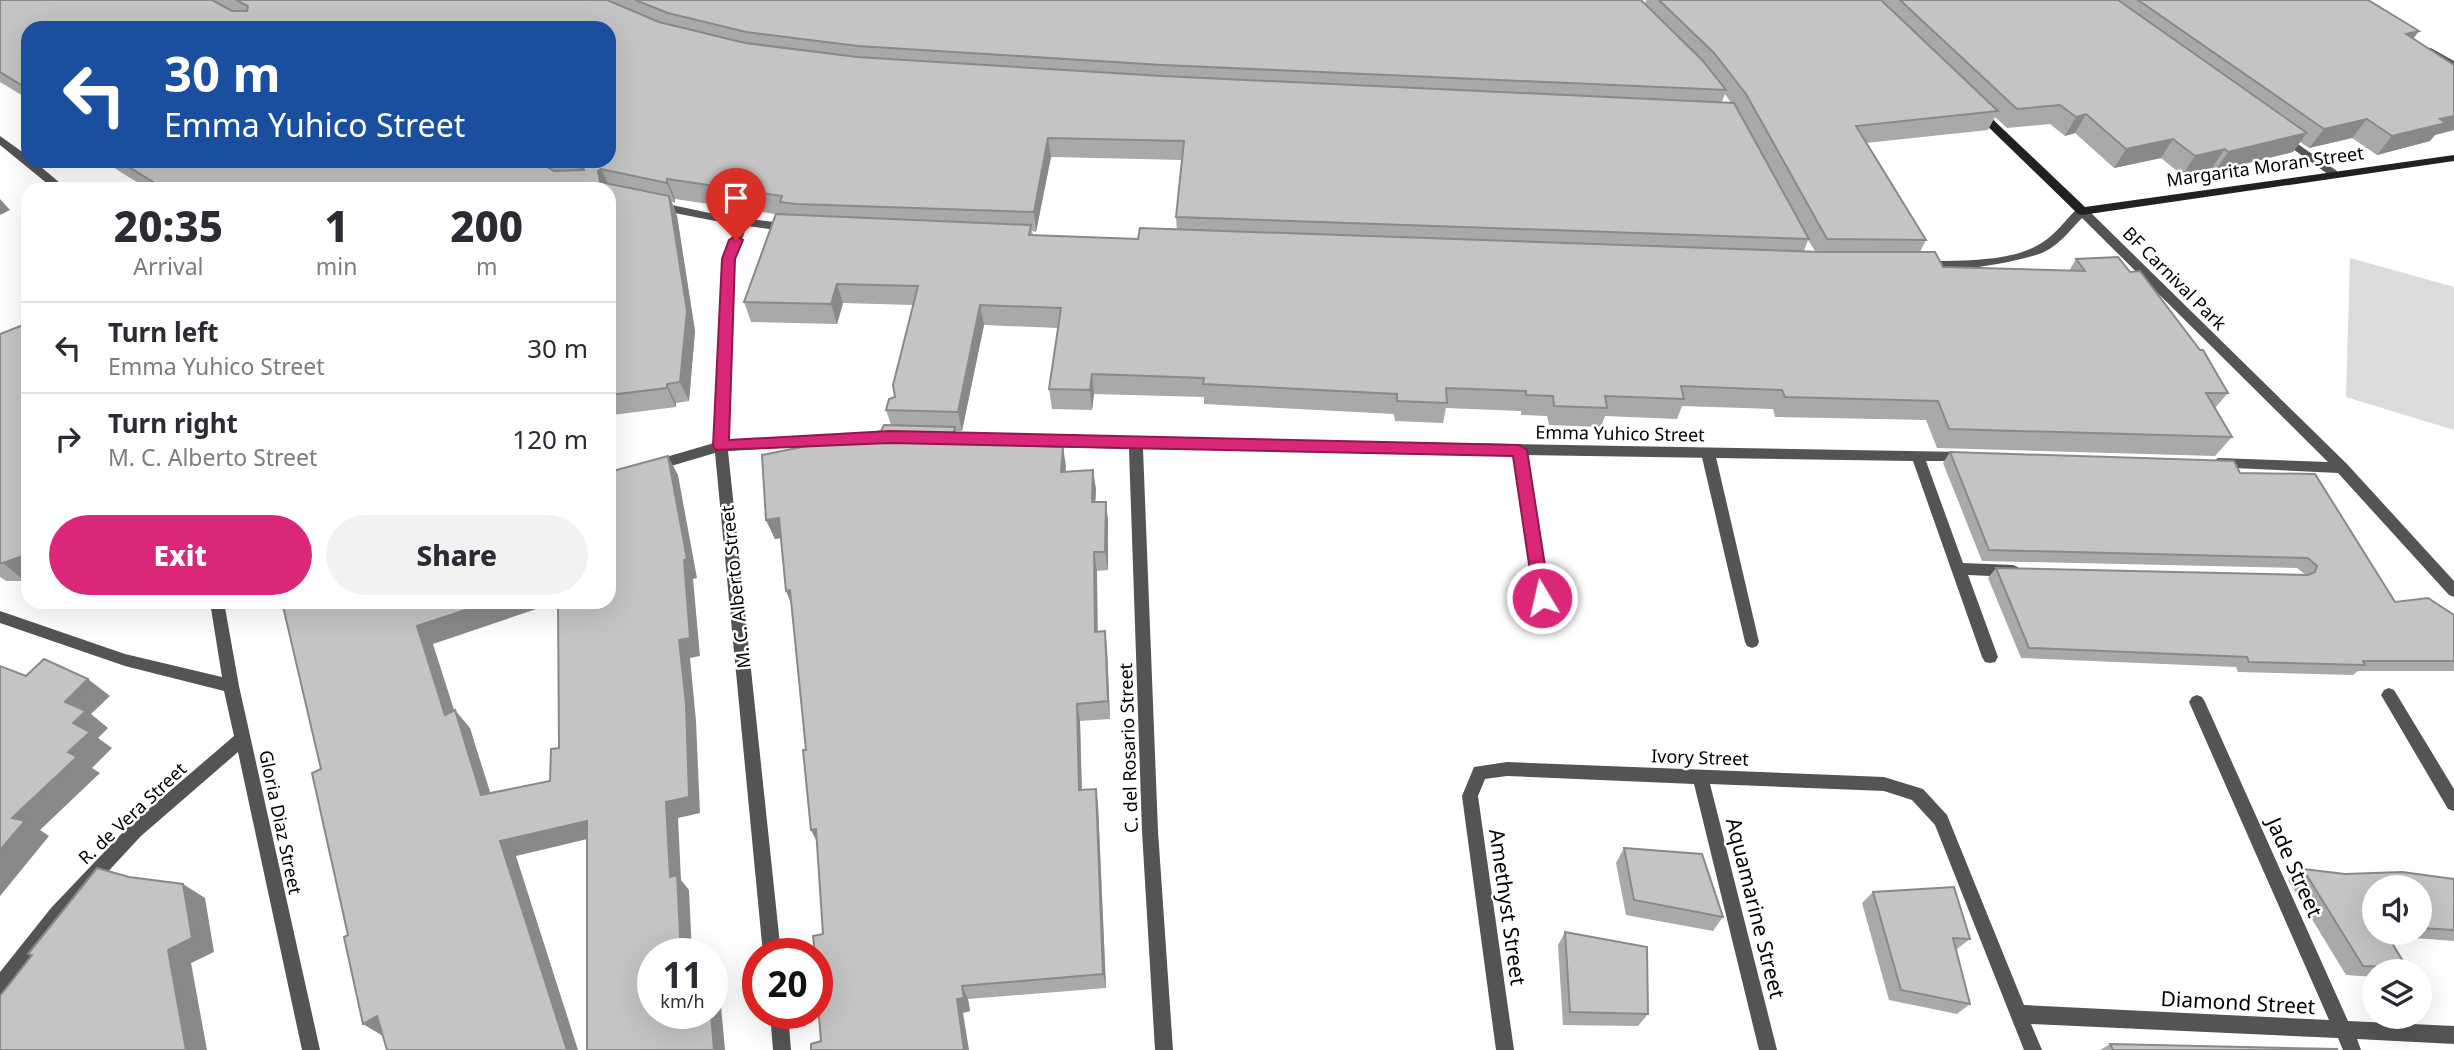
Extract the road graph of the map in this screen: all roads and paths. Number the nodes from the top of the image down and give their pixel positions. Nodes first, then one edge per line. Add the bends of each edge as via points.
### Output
1 (2418, 43) edge
2 (2454, 65) edge
3 (1972, 105) edge
4 (2278, 134) edge
5 (0, 139) edge
6 (21, 156) edge
7 (2454, 158) edge
8 (35, 168) edge
9 (2333, 173) junction
10 (52, 182) edge
11 (642, 203) edge
12 (2082, 211) junction
13 (743, 222) junction
14 (802, 230) edge
15 (1918, 265) edge
16 (931, 438) edge
17 (864, 439) edge
18 (1136, 444) junction
19 (721, 446) junction
20 (1519, 450) junction
21 (1707, 453) junction
22 (1917, 455) junction
23 (1973, 457) edge
24 (2208, 463) edge
25 (2342, 468) junction
26 (634, 472) edge
27 (1959, 569) junction
28 (2026, 571) edge
29 (2454, 590) edge
30 (1542, 598) dead end
31 (218, 609) edge
32 (0, 617) edge
33 (1752, 642) dead end
34 (1990, 657) dead end
35 (231, 686) junction
36 (2389, 695) dead end
37 (2197, 702) dead end
38 (243, 738) junction
39 (1480, 772) joint
40 (1700, 776) junction
41 (2454, 804) edge
42 (770, 938) edge
43 (0, 986) edge
44 (2020, 1014) junction
45 (780, 1029) edge
46 (2343, 1030) junction
47 (2454, 1035) edge
48 (311, 1050) edge
49 (782, 1050) edge
50 (1164, 1050) edge
51 (1505, 1050) edge
52 (1768, 1050) edge
53 (2033, 1050) edge
54 (2352, 1050) edge

1 - 2 street
3 - 12 street, BF Carnival Park
4 - 9 street
5 - 6 street
7 - 9 street, Margarita Moran Street
8 - 10 street
9 - 12 street, Margarita Moran Street
11 - 13 street
12 - 15 street via 2046,246 2032,252 1958,265
12 - 25 street, BF Carnival Park
13 - 14 street
13 - 19 street, M. C. Alberto Street via 729,259
16 - 18 street, Emma Yuhico Street
17 - 19 street
18 - 20 street, Emma Yuhico Street
18 - 50 street, C. del Rosario Street via 1150,831
19 - 26 street
19 - 42 street, M. C. Alberto Street
20 - 21 street, Emma Yuhico Street
20 - 30 street
21 - 22 street, Emma Yuhico Street
21 - 33 street
22 - 23 street, Emma Yuhico Street
22 - 27 street
24 - 25 street
25 - 29 street, BF Carnival Park
27 - 28 street
27 - 34 street
31 - 35 street, Gloria Diaz Street
32 - 35 street via 125,660
35 - 38 street, Gloria Diaz Street
36 - 41 street
37 - 46 street, Jade Street
38 - 43 street, R. de Vera Street via 135,831 57,914
38 - 48 street, Gloria Diaz Street
39 - 40 street, Ivory Street
39 - 51 street, Amethyst Street via 1470,796
40 - 44 street, Ivory Street via 1884,784 1916,794 1941,820
40 - 52 street, Aquamarine Street
44 - 46 street, Diamond Street
44 - 53 street
45 - 49 street
46 - 47 street, Diamond Street
46 - 54 street, Jade Street

